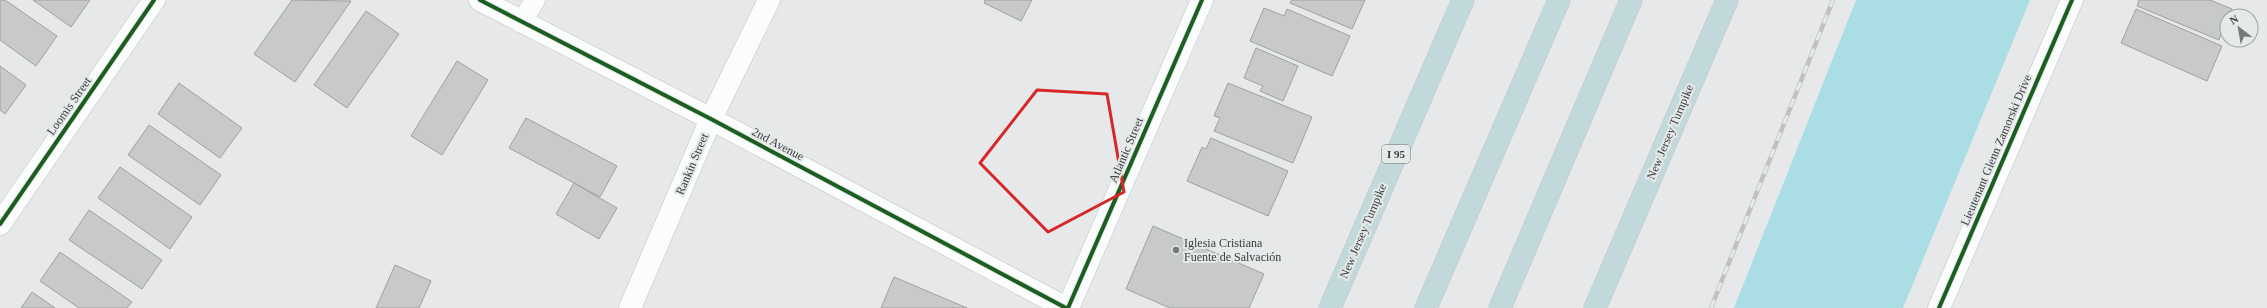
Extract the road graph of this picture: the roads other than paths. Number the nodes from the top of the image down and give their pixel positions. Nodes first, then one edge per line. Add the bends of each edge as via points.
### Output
1 (154, 0) edge
2 (480, 0) edge
3 (535, 0) edge
4 (769, 0) edge
5 (1202, 0) edge
6 (1463, 0) edge
7 (1559, 0) edge
8 (1631, 0) edge
9 (1727, 0) edge
10 (2072, 0) edge
11 (521, 23) junction
12 (711, 119) junction
13 (0, 224) edge
14 (630, 308) edge
15 (1067, 308) edge
16 (1330, 308) edge
17 (1426, 308) edge
18 (1500, 308) edge
19 (1595, 308) edge
20 (1939, 308) edge

1 - 13 street, Loomis Street
2 - 11 street, 2nd Avenue
3 - 11 lane
4 - 12 street, Rankin Street
5 - 15 street, Atlantic Street
6 - 16 highway, New Jersey Turnpike / I 95
7 - 17 highway
8 - 18 highway
9 - 19 highway, New Jersey Turnpike
10 - 20 street, Lieutenant Glenn Zamorski Drive
11 - 12 street, 2nd Avenue
12 - 14 street, Rankin Street
12 - 15 street, 2nd Avenue

